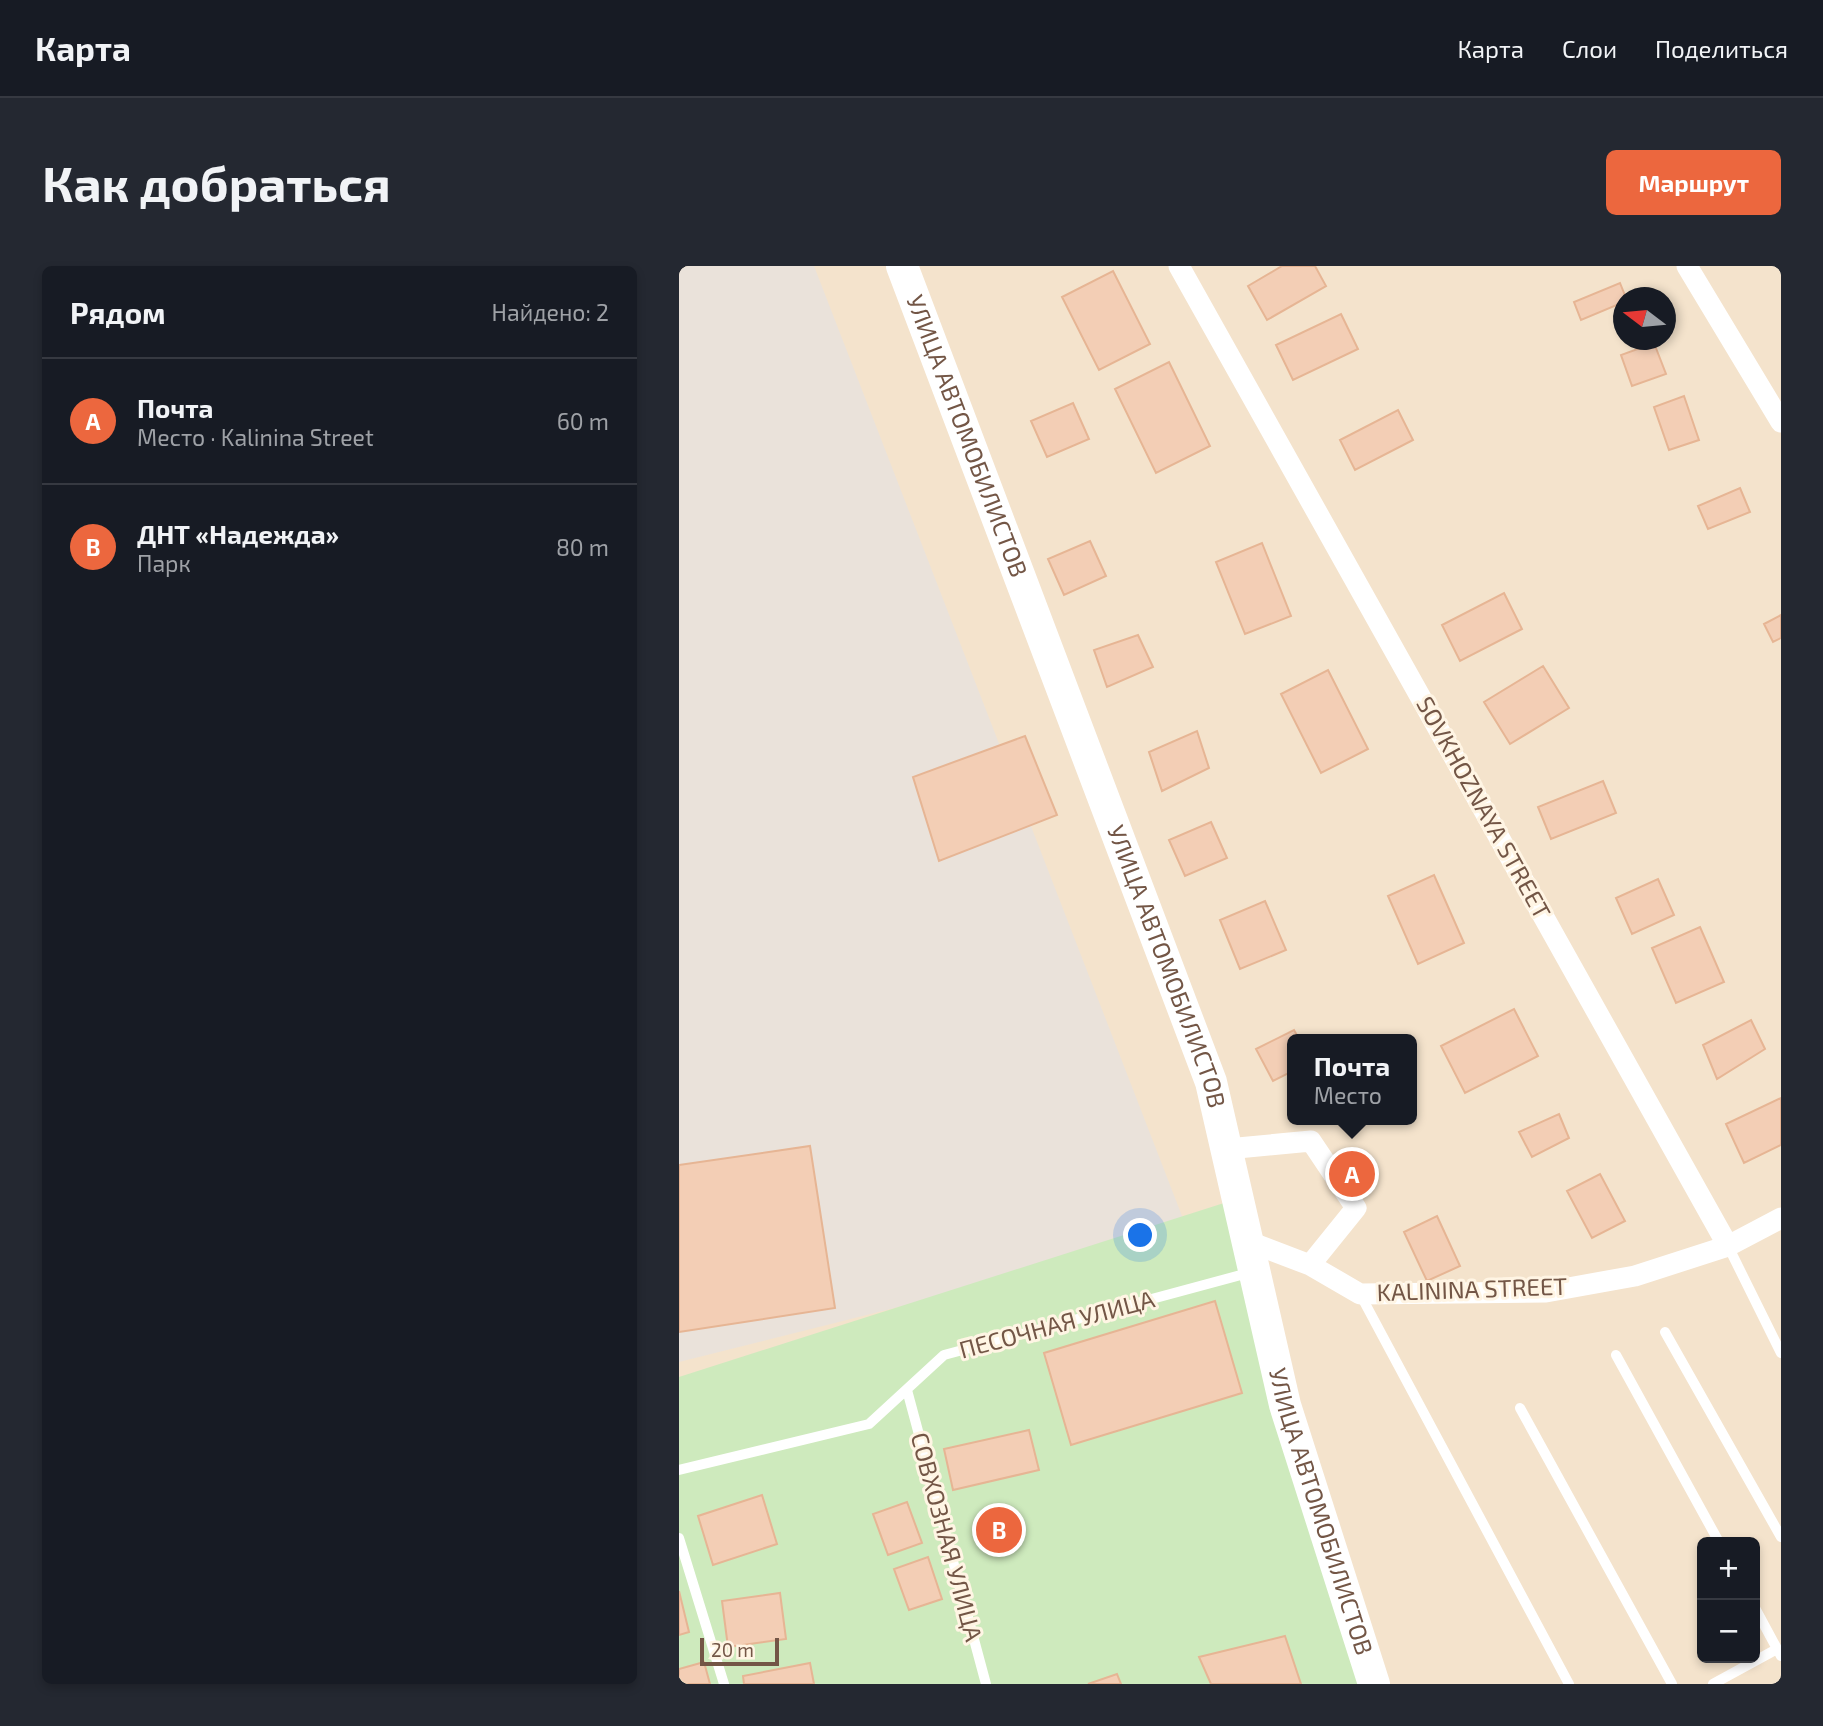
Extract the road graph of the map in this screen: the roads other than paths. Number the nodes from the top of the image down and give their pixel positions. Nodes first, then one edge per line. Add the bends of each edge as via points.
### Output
1 (902, 266) edge
2 (1179, 266) edge
3 (1687, 266) edge
4 (1781, 422) edge
5 (1227, 1149) junction
6 (1780, 1221) edge
7 (1728, 1246) junction
8 (1251, 1256) junction
9 (1310, 1265) junction
10 (1360, 1294) junction
11 (1665, 1332) dead end
12 (1781, 1353) edge
13 (1616, 1354) dead end
14 (907, 1390) junction
15 (1520, 1408) dead end
16 (679, 1470) edge
17 (1716, 1537) edge
18 (1781, 1537) edge
19 (679, 1538) edge
20 (1760, 1617) edge
21 (1779, 1653) edge
22 (724, 1684) edge
23 (986, 1684) edge
24 (1374, 1684) edge
25 (1569, 1684) edge
26 (1672, 1684) edge
27 (1713, 1684) edge

1 - 5 street, УЛИЦА АВТОМОБИЛИСТОВ via 1211,1082
2 - 7 street, SOVKHOZNAYA STREET
3 - 4 street
5 - 8 street, УЛИЦА АВТОМОБИЛИСТОВ
5 - 9 street via 1311,1141 1356,1208
6 - 7 street, KALININA STREET
7 - 10 street, KALININA STREET via 1635,1276 1546,1292
7 - 12 lane, SOVKHOZNAYA STREET
8 - 9 street, KALININA STREET
8 - 14 lane, ПЕСОЧНАЯ УЛИЦА via 944,1355
8 - 24 street, УЛИЦА АВТОМОБИЛИСТОВ via 1285,1405
9 - 10 street, KALININA STREET
10 - 25 lane
11 - 18 lane
13 - 17 lane
14 - 16 lane, ПЕСОЧНАЯ УЛИЦА via 869,1424
14 - 23 lane, СОВХОЗНАЯ УЛИЦА
15 - 26 lane
19 - 22 lane
20 - 21 lane
21 - 27 lane

